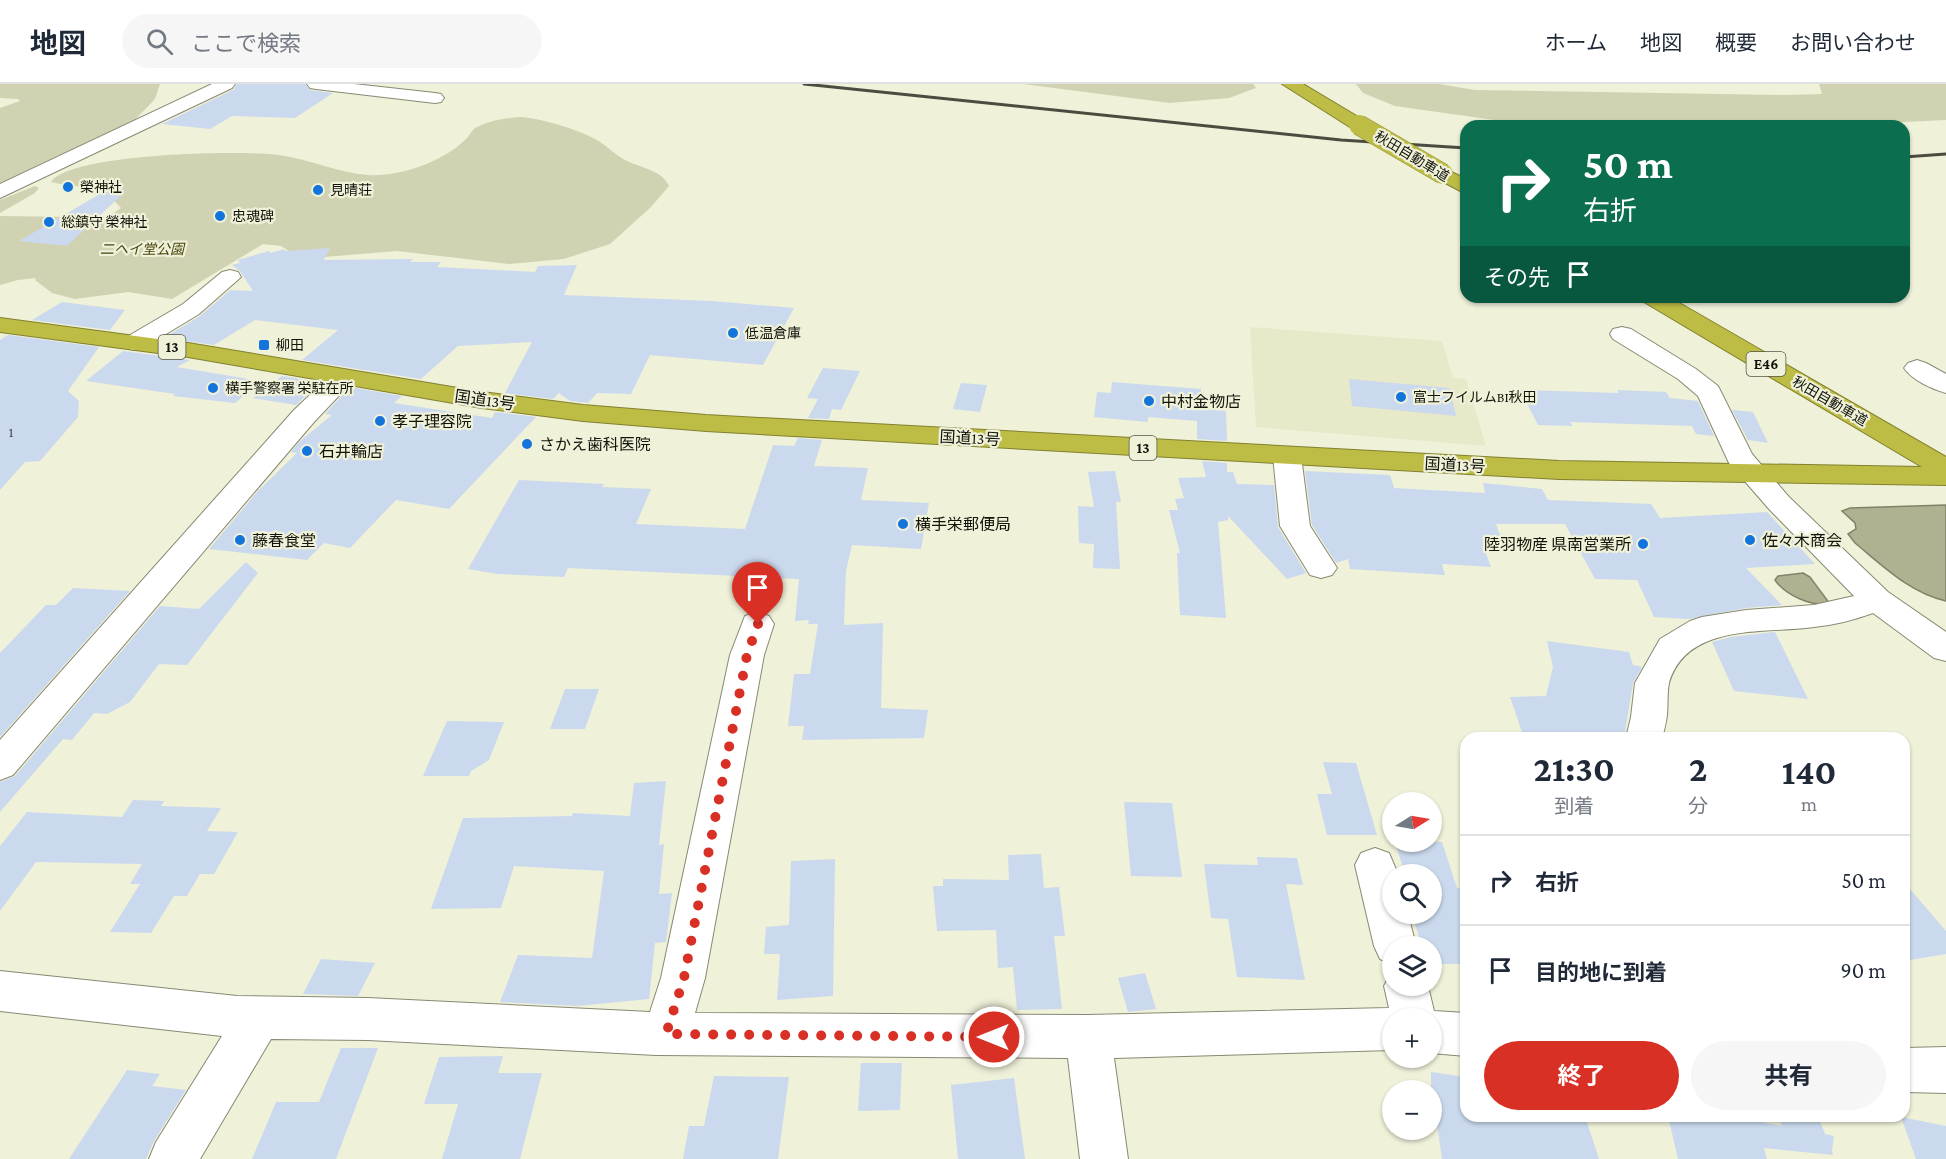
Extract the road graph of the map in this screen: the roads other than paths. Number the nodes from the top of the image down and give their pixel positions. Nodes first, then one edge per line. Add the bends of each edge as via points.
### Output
1 (226, 84) edge
2 (316, 84) edge
3 (1291, 84) edge
4 (1296, 84) edge
5 (435, 98) dead end
6 (1359, 125) junction
7 (1460, 184) edge
8 (0, 192) edge
9 (230, 277) dead end
10 (1662, 303) edge
11 (0, 325) edge
12 (1622, 334) dead end
13 (134, 343) junction
14 (1917, 369) dead end
15 (343, 377) junction
16 (1946, 385) edge
17 (1287, 456) junction
18 (1946, 469) edge
19 (1754, 474) junction
20 (1946, 476) edge
21 (1321, 568) dead end
22 (1877, 600) junction
23 (758, 624) dead end
24 (1946, 649) edge
25 (1645, 732) edge
26 (0, 765) edge
27 (1375, 865) dead end
28 (1393, 936) edge
29 (0, 991) edge
30 (259, 1018) junction
31 (1382, 1029) edge
32 (1442, 1033) edge
33 (666, 1034) junction
34 (1460, 1034) edge
35 (1088, 1037) junction
36 (1910, 1070) edge
37 (1946, 1070) edge
38 (173, 1159) edge
39 (1104, 1159) edge

1 - 8 street
2 - 5 street
3 - 6 highway, 秋田自動車道
4 - 6 highway, 秋田自動車道
6 - 7 highway, 秋田自動車道, bridge
9 - 13 street via 191,309
10 - 18 highway, 秋田自動車道 / E46
11 - 13 highway, 国道13号 / 13
12 - 19 street via 1709,392 1739,457
13 - 15 highway, 国道13号 / 13
14 - 16 street
15 - 17 highway, 国道13号 / 13 via 583,413
15 - 26 street via 304,416
17 - 19 highway, 国道13号 / 13 via 1559,470
17 - 21 street via 1295,526
19 - 20 highway, 国道13号 / 13
19 - 22 street
22 - 24 street
22 - 25 street via 1814,616 1702,629 1672,647 1652,683
23 - 33 street via 747,655 684,978
27 - 28 street
29 - 30 street
30 - 33 street via 368,1019
30 - 38 street
31 - 35 street
32 - 34 street
33 - 35 street
35 - 39 street
36 - 37 street

